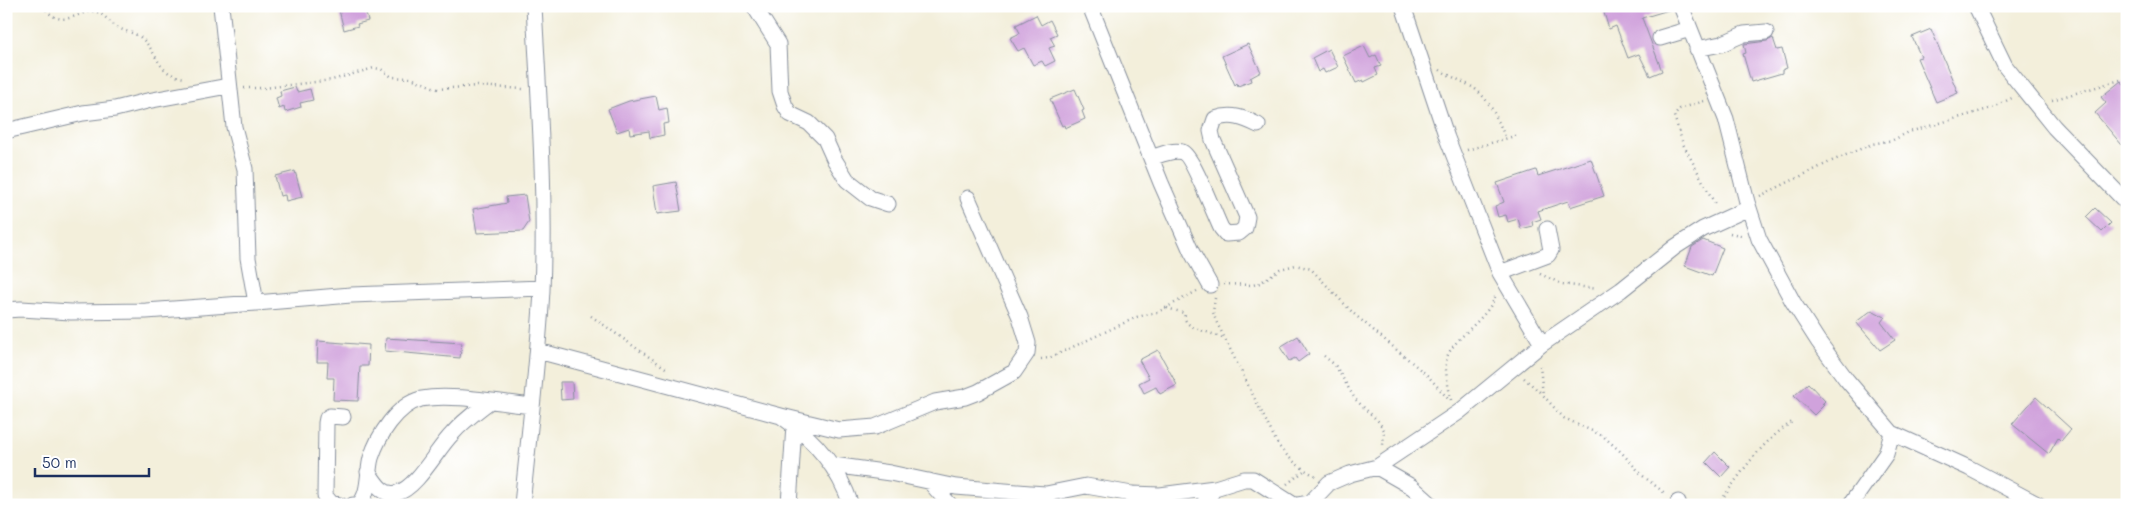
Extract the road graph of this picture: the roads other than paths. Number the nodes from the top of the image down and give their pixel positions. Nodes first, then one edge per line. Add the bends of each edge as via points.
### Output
1 (220, 6) edge
2 (534, 6) edge
3 (754, 6) edge
4 (1090, 6) edge
5 (1403, 6) edge
6 (1681, 6) edge
7 (1976, 6) edge
8 (1690, 29) junction
9 (1766, 32) dead end
10 (1660, 38) dead end
11 (1697, 49) junction
12 (228, 86) junction
13 (1258, 125) dead end
14 (6, 131) edge
15 (1151, 158) junction
16 (968, 198) dead end
17 (2127, 203) edge
18 (888, 204) dead end
19 (1748, 205) junction
20 (1547, 228) dead end
21 (1500, 273) junction
22 (1210, 285) road end
23 (542, 288) junction
24 (6, 302) edge
25 (256, 303) junction
26 (14, 310) edge
27 (1540, 345) junction
28 (538, 351) junction
29 (490, 402) junction
30 (532, 406) junction
31 (781, 416) junction
32 (343, 417) dead end
33 (794, 425) junction
34 (1892, 434) junction
35 (833, 465) junction
36 (1374, 468) junction
37 (368, 472) junction
38 (842, 481) junction
39 (929, 481) junction
40 (1215, 488) junction
41 (1305, 504) edge
42 (340, 505) edge
43 (353, 505) edge
44 (522, 505) edge
45 (789, 505) edge
46 (851, 505) edge
47 (864, 505) edge
48 (950, 505) edge
49 (1203, 505) edge
50 (1294, 505) edge
51 (1432, 505) edge
52 (1850, 505) edge
53 (2039, 505) edge

1 - 12 street
2 - 23 street via 542,148
3 - 18 street via 778,44 780,91 790,114 810,122 825,139 847,180 870,198
4 - 15 street
5 - 21 street via 1454,154
6 - 8 street
7 - 17 street via 2005,66 2054,127
8 - 10 street
8 - 11 street
9 - 11 street via 1744,34 1722,44
11 - 19 street via 1718,98
12 - 14 street
12 - 25 street via 245,169 248,258
13 - 15 street via 1231,116 1216,119 1212,125 1213,140 1247,217 1245,228 1239,233 1226,234 1221,228 1187,155 1173,152
15 - 22 street via 1191,251
16 - 31 street via 1020,316 1028,343 1026,354 1014,372 978,392 934,402 875,427 839,430
19 - 27 street via 1675,247 1621,290
19 - 34 street via 1759,239 1793,302 1846,380
20 - 21 street via 1551,250 1548,254
21 - 27 street
23 - 25 street via 351,295
23 - 28 street
24 - 26 street
25 - 26 street via 136,311
27 - 36 street via 1459,412
28 - 30 street
28 - 31 street
29 - 30 street
29 - 37 street via 452,398 422,399 410,404 396,415 376,444
29 - 37 street via 450,435 402,491 396,494 385,492
30 - 44 street
31 - 33 street
32 - 42 street via 330,416 326,423 325,496 331,503
33 - 35 street
33 - 45 street
34 - 52 street via 1883,459
34 - 53 street via 1969,468
35 - 38 street
35 - 39 street
36 - 41 street via 1329,483
36 - 51 street via 1412,487
37 - 43 street via 365,497 358,505
38 - 46 street
38 - 47 street
39 - 40 street via 956,487 1046,494 1086,486 1160,495
39 - 48 street
40 - 49 street
40 - 50 street via 1253,479

